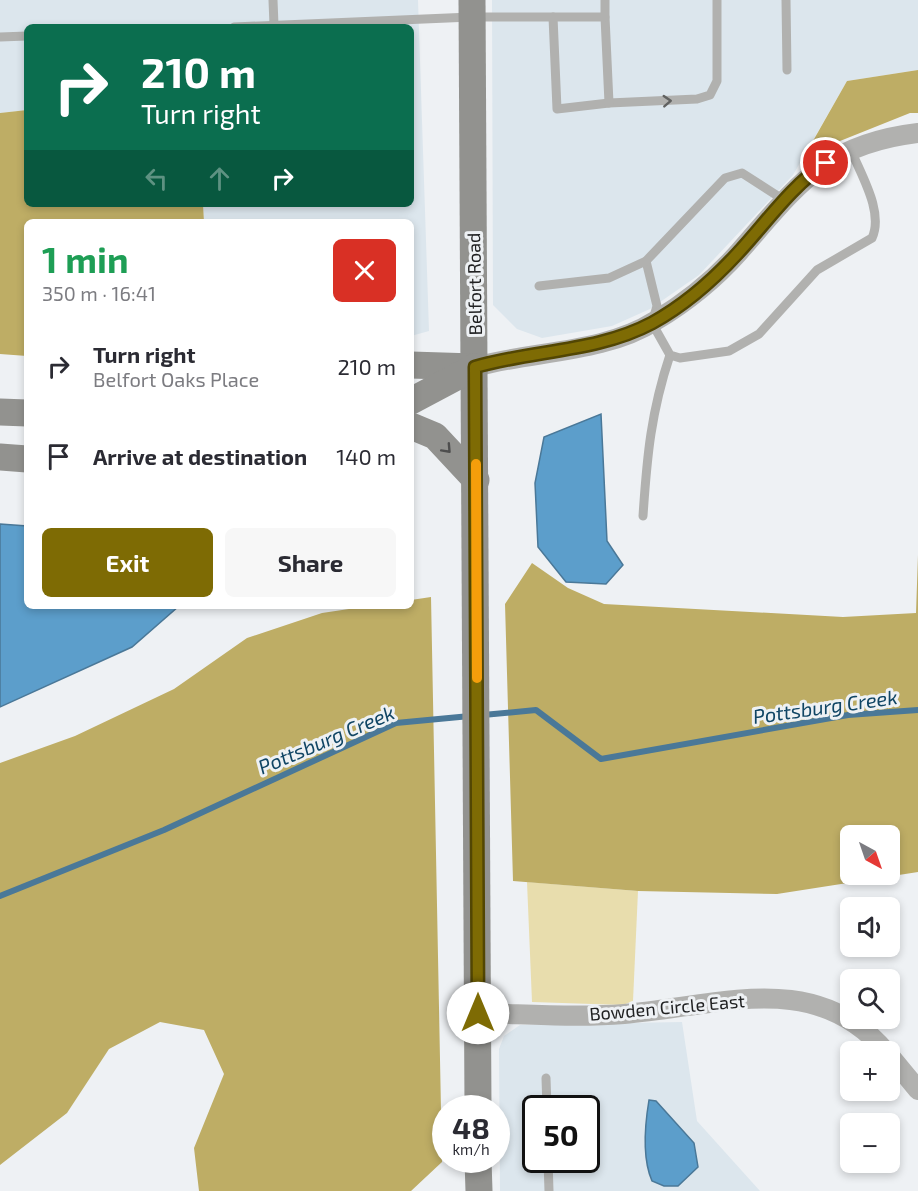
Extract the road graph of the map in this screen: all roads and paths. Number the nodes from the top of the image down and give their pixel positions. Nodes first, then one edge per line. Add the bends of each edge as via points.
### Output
1 (273, 0) edge
2 (605, 0) edge
3 (717, 0) edge
4 (786, 0) edge
5 (471, 9) edge
6 (553, 17) junction
7 (605, 17) junction
8 (274, 24) edge
9 (286, 24) edge
10 (24, 36) edge
11 (0, 37) edge
12 (787, 70) dead end
13 (609, 103) junction
14 (918, 133) edge
15 (851, 150) junction
16 (784, 200) junction
17 (646, 261) junction
18 (539, 286) dead end
19 (652, 323) junction
20 (670, 355) junction
21 (414, 365) edge
22 (475, 367) junction
23 (414, 399) edge
24 (0, 412) edge
25 (24, 413) edge
26 (414, 427) edge
27 (0, 457) edge
28 (24, 459) edge
29 (476, 480) junction
30 (644, 516) dead end
31 (478, 1013) junction
32 (873, 1041) edge
33 (900, 1068) edge
34 (546, 1078) dead end
35 (918, 1090) edge
36 (478, 1095) edge
37 (547, 1095) edge
38 (478, 1173) edge
39 (548, 1173) edge
40 (478, 1191) edge
41 (491, 1191) edge
42 (549, 1191) edge

1 - 8 lane
2 - 7 lane
13 -> 3 lane via 710,95 717,81
4 - 12 lane
5 - 6 lane
5 - 9 lane
5 - 22 main road, Belfort Road
6 - 7 lane
6 - 13 lane via 557,109
7 - 13 lane
10 - 11 lane
14 - 15 street via 886,137
15 - 16 street via 816,170
15 - 20 lane via 877,216 872,238 817,270 759,334 729,351 680,358
16 - 17 lane via 742,173 725,178
16 - 19 street via 713,278
17 - 18 lane via 609,278
17 - 19 lane via 657,306
19 - 20 lane
19 - 22 street via 607,342 504,358
20 - 30 lane via 649,436
21 - 22 main road
22 - 23 main road
22 - 29 main road, Belfort Road
24 - 25 main road
26 -> 29 main road via 435,436
27 - 28 main road
29 - 31 main road, Belfort Road
31 - 32 street, Bowden Circle East via 622,1014 771,997 798,999 831,1010
31 - 36 main road, Belfort Road
33 - 35 street
34 - 37 lane
38 - 40 main road
39 - 42 lane
40 - 41 lane

